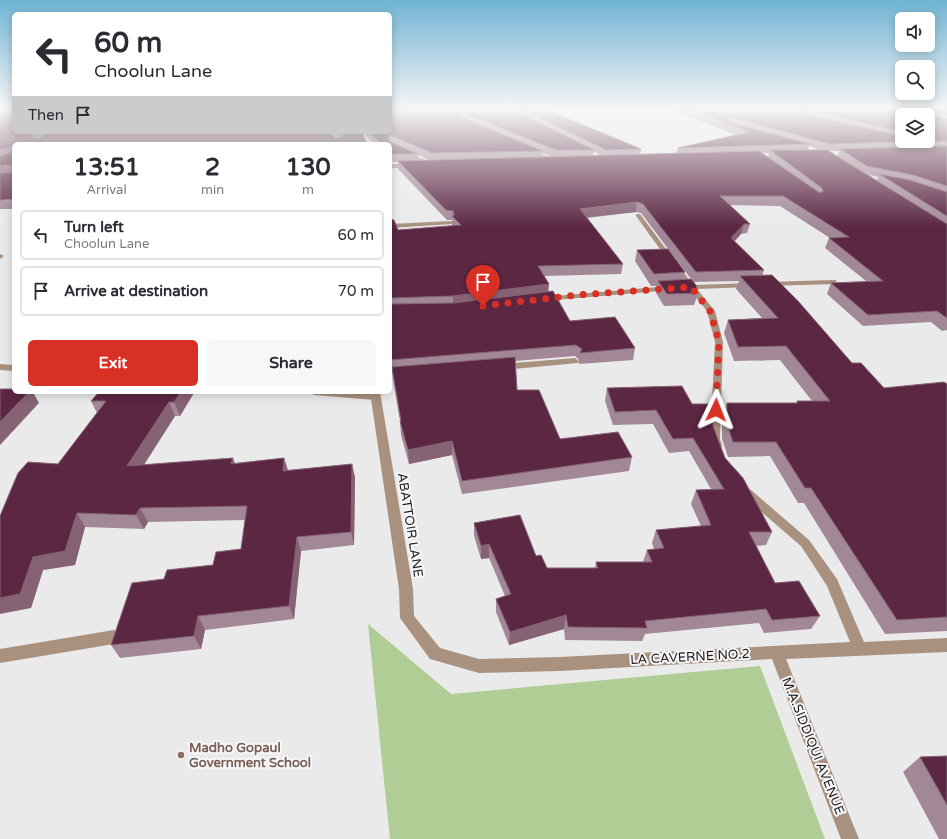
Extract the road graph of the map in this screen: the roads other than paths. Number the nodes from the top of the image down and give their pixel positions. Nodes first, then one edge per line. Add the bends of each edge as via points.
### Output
1 (398, 148) edge
2 (526, 148) edge
3 (565, 161) edge
4 (542, 162) edge
5 (557, 162) junction
6 (432, 165) junction
7 (440, 165) edge
8 (392, 166) edge
9 (638, 215) edge
10 (451, 224) edge
11 (392, 226) edge
12 (833, 282) edge
13 (691, 287) junction
14 (535, 300) edge
15 (575, 361) dead end
16 (0, 367) edge
17 (12, 368) edge
18 (490, 368) edge
19 (375, 394) edge
20 (722, 458) edge
21 (742, 488) edge
22 (114, 637) edge
23 (947, 645) edge
24 (860, 649) junction
25 (776, 652) junction
26 (435, 654) joint
27 (0, 656) edge
28 (850, 839) edge

1 - 6 street
2 - 5 street
3 - 5 street
4 - 5 street
6 - 7 street
6 - 8 street
9 - 13 street
10 - 11 street
12 - 13 street
13 - 14 street
13 - 20 street via 710,311 719,342 715,439
15 - 18 street
16 - 17 street
19 - 26 street, ABATTOIR LANE via 406,589 407,618
21 - 24 street via 805,543 832,582
22 - 27 street
23 - 24 street, LA CAVERNE NO.2
24 - 25 street, LA CAVERNE NO.2
25 - 26 street, LA CAVERNE NO.2 via 479,666
25 - 28 street, M.A.SIDDIQUI AVENUE

